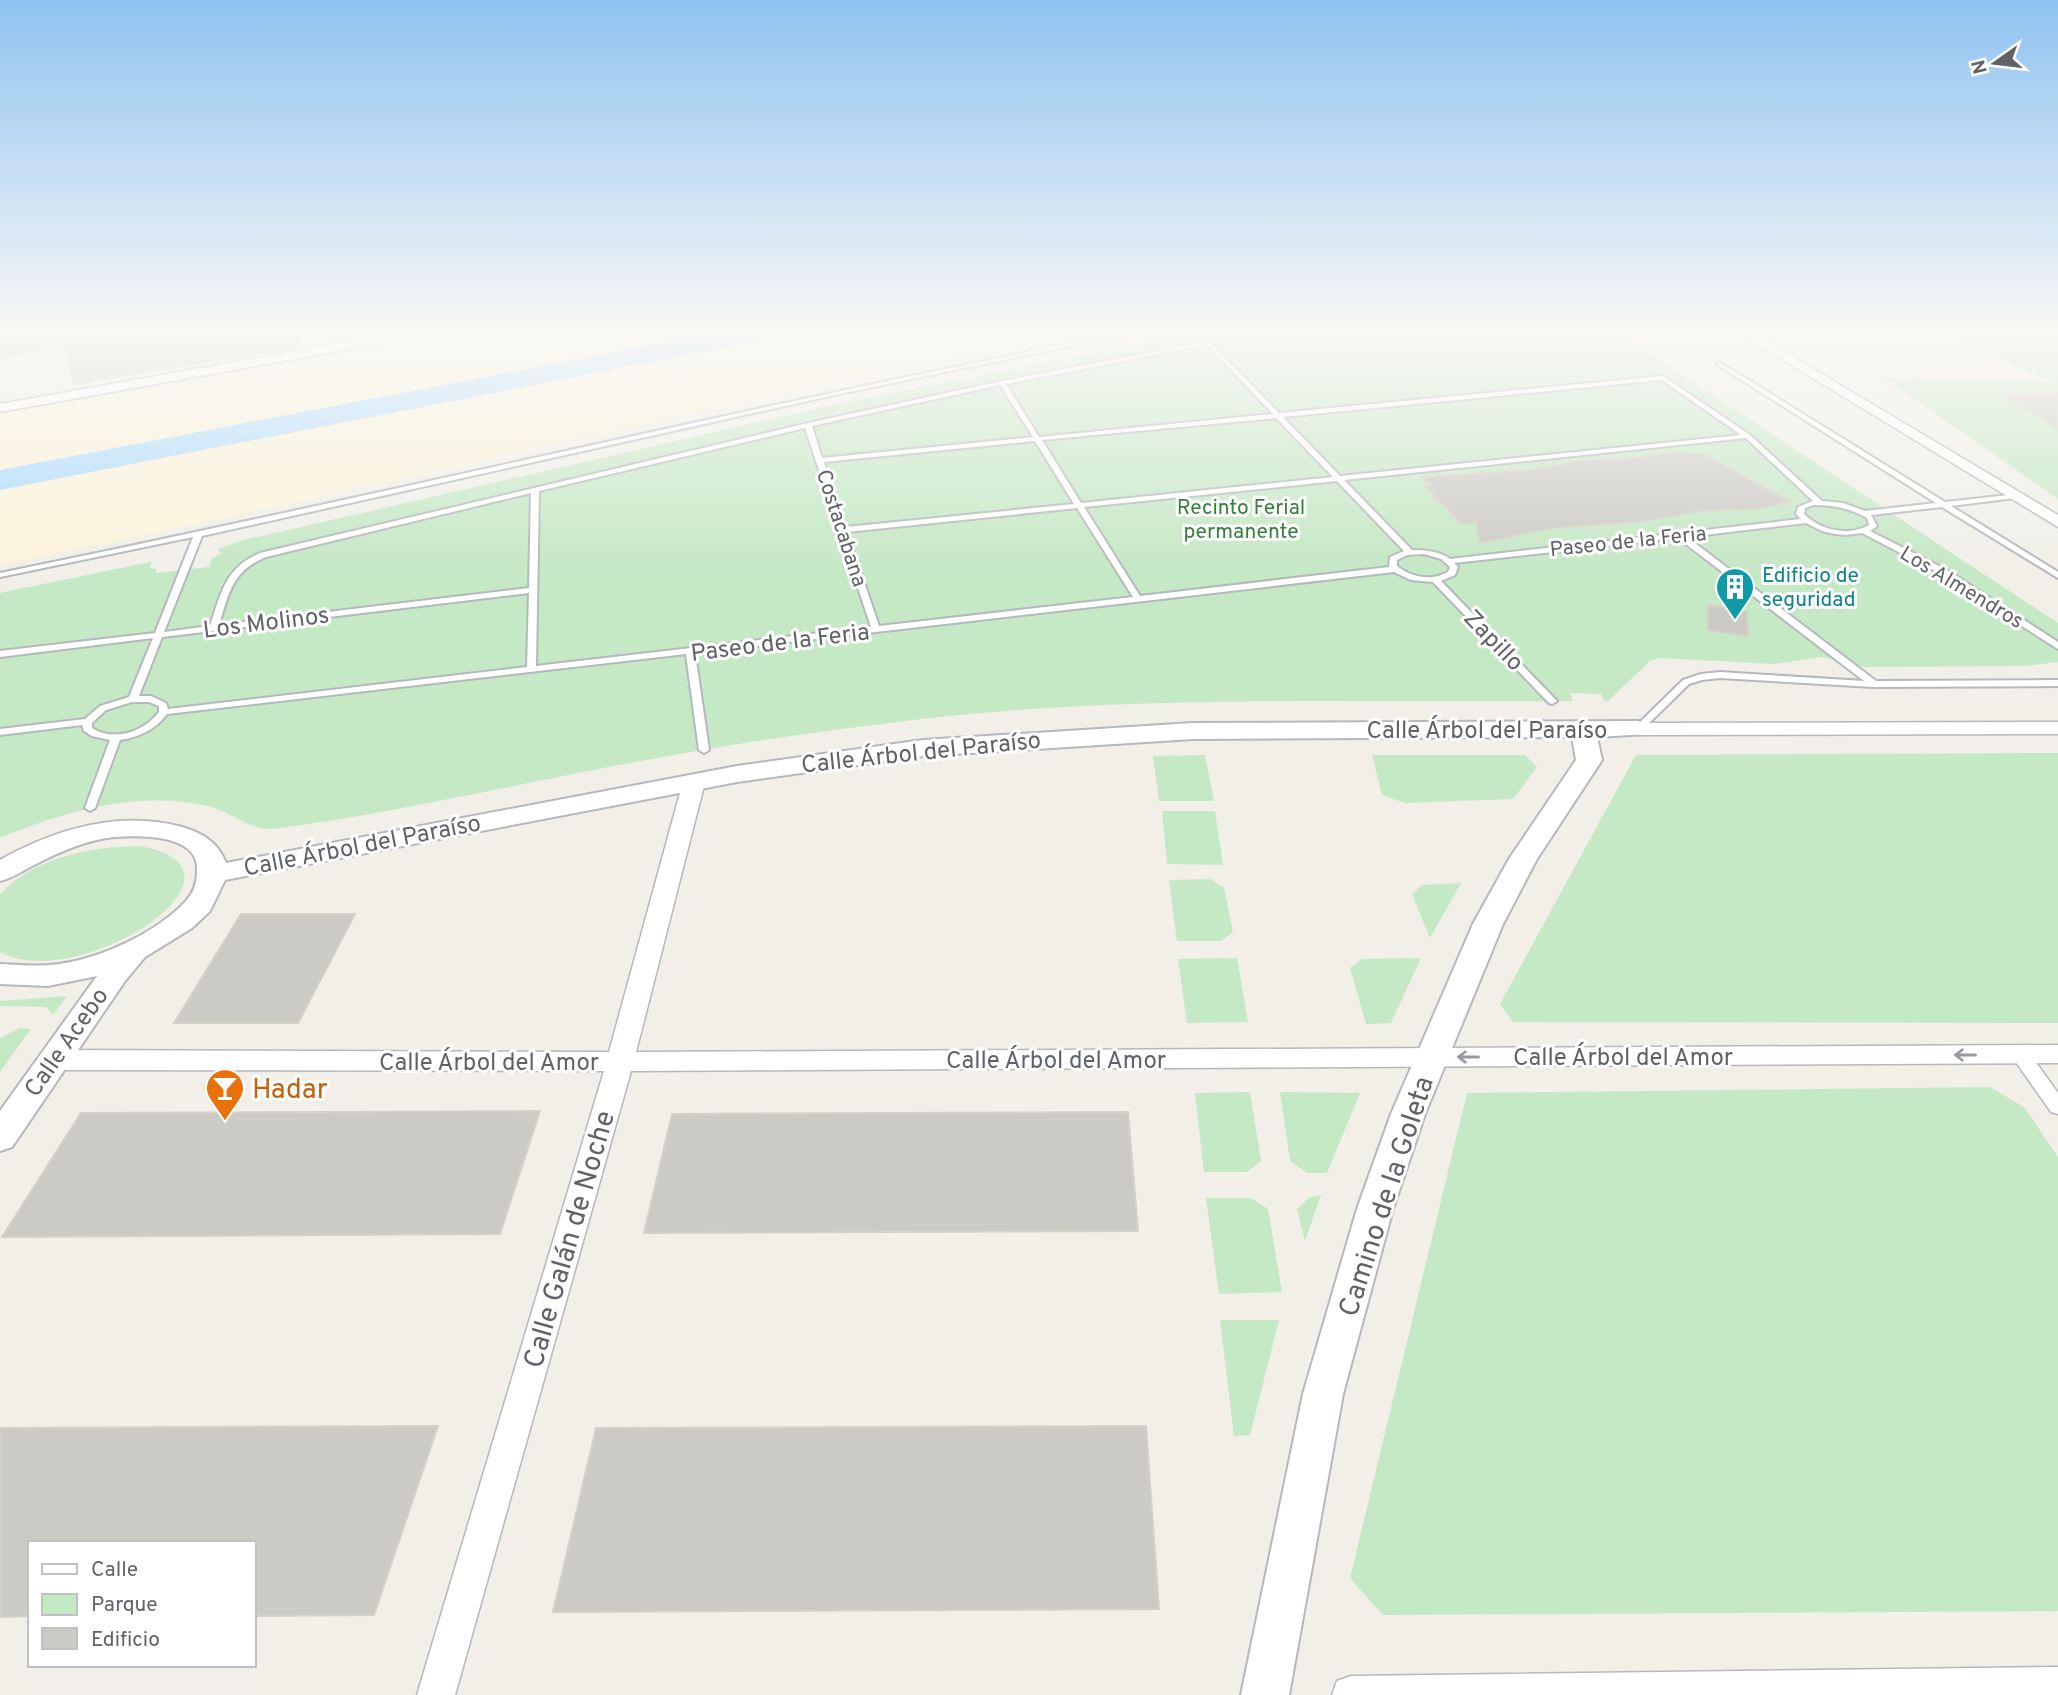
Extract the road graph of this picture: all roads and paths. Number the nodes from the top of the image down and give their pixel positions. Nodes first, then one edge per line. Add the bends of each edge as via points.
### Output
1 (742, 413) edge
2 (863, 413) edge
3 (1021, 413) edge
4 (1276, 413) edge
5 (1308, 413) edge
6 (1714, 413) edge
7 (1798, 413) edge
8 (1877, 413) edge
9 (1279, 416) junction
10 (808, 425) junction
11 (1748, 436) junction
12 (1037, 439) junction
13 (819, 460) junction
14 (1339, 478) junction
15 (535, 490) junction
16 (2015, 496) junction
17 (1820, 503) junction
18 (1945, 504) junction
19 (1079, 505) junction
20 (1866, 513) junction
21 (1806, 521) junction
22 (2058, 522) edge
23 (842, 530) junction
24 (1864, 531) junction
25 (198, 535) junction
26 (1681, 536) junction
27 (1409, 552) junction
28 (1450, 561) junction
29 (1395, 569) junction
30 (0, 575) edge
31 (2058, 576) edge
32 (1435, 579) junction
33 (533, 590) junction
34 (1138, 599) junction
35 (214, 627) junction
36 (876, 631) junction
37 (158, 635) junction
38 (2058, 646) edge
39 (690, 652) junction
40 (0, 654) edge
41 (531, 670) junction
42 (2058, 683) edge
43 (1873, 684) junction
44 (133, 699) junction
45 (1552, 701) dead end
46 (164, 712) junction
47 (88, 721) junction
48 (2058, 728) edge
49 (1639, 729) junction
50 (1583, 730) junction
51 (0, 732) edge
52 (116, 737) junction
53 (704, 750) dead end
54 (694, 782) junction
55 (90, 808) dead end
56 (0, 872) edge
57 (213, 874) junction
58 (136, 950) junction
59 (0, 974) edge
60 (2058, 1054) edge
61 (2020, 1055) junction
62 (1431, 1057) junction
63 (54, 1060) junction
64 (620, 1062) junction
65 (2058, 1107) edge
66 (0, 1138) edge
67 (2058, 1686) edge
68 (436, 1695) edge
69 (1265, 1695) edge
70 (1351, 1695) edge

1 - 25 lane
2 - 10 lane
3 - 12 lane
4 - 9 lane
5 - 9 lane
6 - 11 lane
7 - 18 lane
8 - 16 street
9 - 12 lane
9 - 14 lane
10 - 13 lane, Costacabana
10 - 15 lane
11 - 14 lane
11 - 17 lane
12 - 13 lane
12 - 19 lane
13 - 23 lane, Costacabana
14 - 19 lane
14 - 27 lane
15 - 33 lane
15 - 35 lane via 254,557 233,573
16 - 18 lane
16 - 22 street
17 - 20 lane
17 - 21 lane via 1800,509
18 - 20 lane
18 - 31 lane
19 - 23 lane
19 - 34 lane
20 - 24 lane via 1873,523
21 - 24 lane via 1832,531
21 - 26 lane, Paseo de la Feria
23 - 36 lane, Costacabana
24 - 38 lane, Los Almendros via 1942,570
25 - 30 lane
25 - 37 lane
26 - 28 lane, Paseo de la Feria
26 - 43 lane
27 - 28 lane via 1431,553
27 - 29 lane via 1393,559
28 - 32 lane via 1452,573
29 - 32 lane via 1411,577
29 - 34 lane, Paseo de la Feria
32 - 45 lane, Zapillo
33 - 35 lane, Los Molinos
33 - 41 lane
34 - 36 lane, Paseo de la Feria
35 - 37 lane, Los Molinos
36 - 39 lane, Paseo de la Feria
37 - 40 lane, Los Molinos
37 - 44 lane
39 - 41 lane, Paseo de la Feria
39 - 53 lane
41 - 46 lane, Paseo de la Feria
42 - 43 lane
43 - 49 lane via 1701,677 1686,682
44 - 46 lane via 156,701
44 - 47 lane via 103,708
46 - 52 lane via 149,727
47 - 51 lane
47 - 52 lane via 89,732
48 - 49 street
49 - 50 street, Calle Árbol del Paraíso
50 - 54 street, Calle Árbol del Paraíso via 1193,731 1055,738 923,748
50 - 62 street, Camino de la Goleta via 1589,760 1523,859 1488,924
52 - 55 lane
54 - 57 street, Calle Árbol del Paraíso
54 - 64 street, Calle Galán de Noche
56 - 57 street via 64,841 139,828 170,831 194,840 209,854
57 - 58 street via 204,896 184,919
58 - 59 street via 60,975
58 - 63 street, Calle Acebo
60 - 61 street, Calle Árbol del Amor
61 -> 62 street, Calle Árbol del Amor
61 - 65 street
62 - 64 street, Calle Árbol del Amor
62 - 69 street, Camino de la Goleta via 1375,1209 1323,1394
63 - 64 street, Calle Árbol del Amor
63 - 66 street, Calle Acebo
64 - 68 street, Calle Galán de Noche
67 - 70 street

